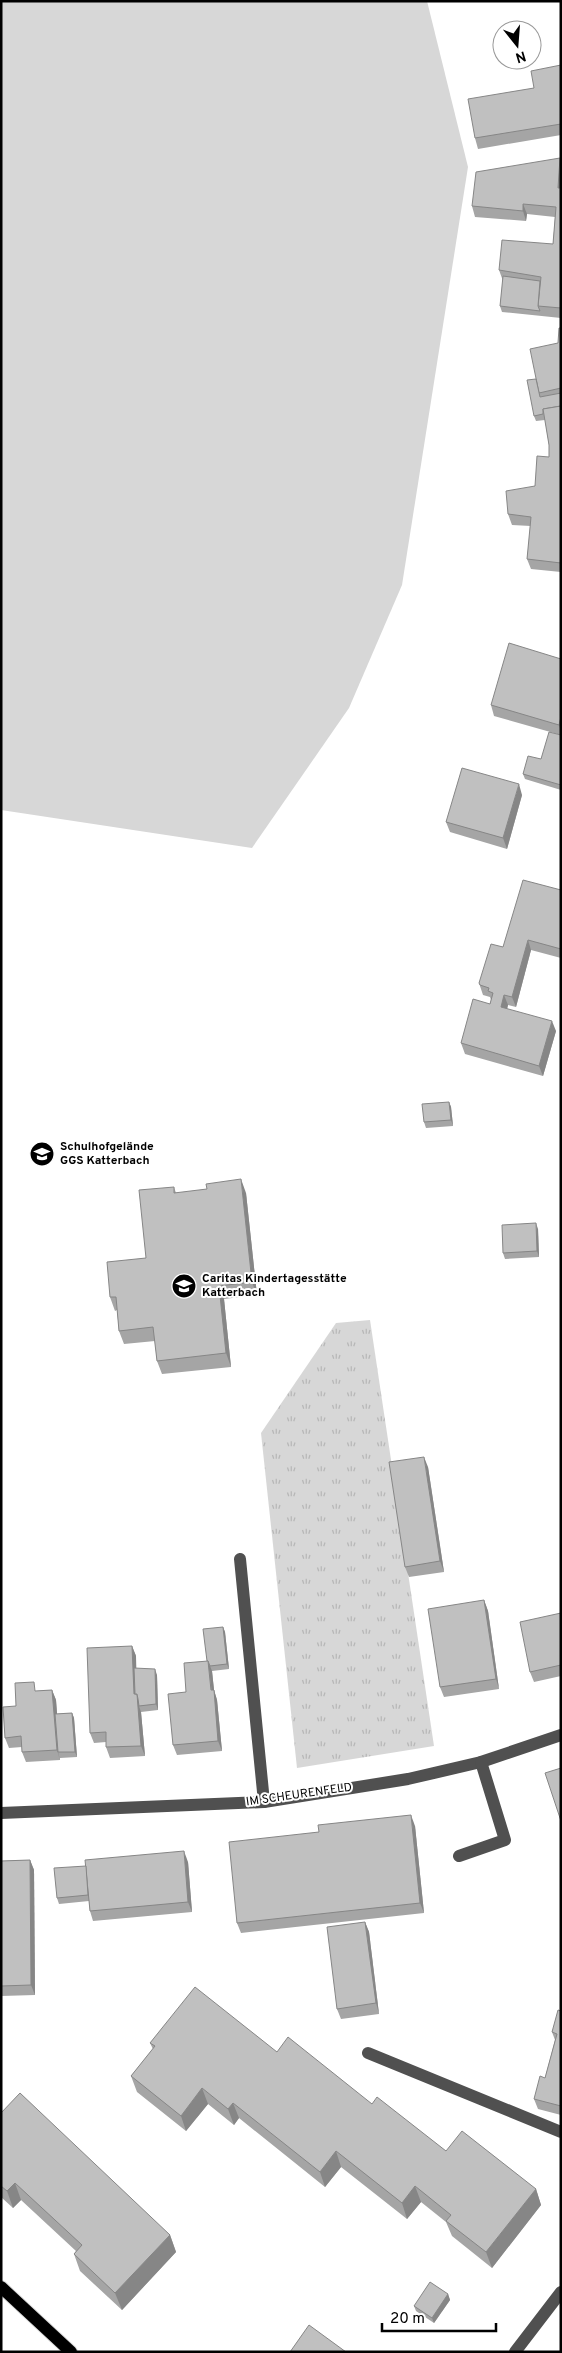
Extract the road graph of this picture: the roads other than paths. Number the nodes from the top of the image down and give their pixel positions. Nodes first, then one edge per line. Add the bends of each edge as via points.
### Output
1 (240, 1560) dead end
2 (561, 1735) edge
3 (481, 1762) junction
4 (264, 1802) junction
5 (1, 1813) edge
6 (459, 1856) dead end
7 (368, 2054) dead end
8 (561, 2132) edge
9 (1, 2287) edge
10 (561, 2292) edge
11 (71, 2352) edge
12 (515, 2352) edge

1 - 4 street
2 - 3 street, IM SCHEURENFELD
3 - 4 street, IM SCHEURENFELD via 408,1779
3 - 6 street via 505,1840
4 - 5 street, IM SCHEURENFELD
7 - 8 street
9 - 11 main road
10 - 12 street

